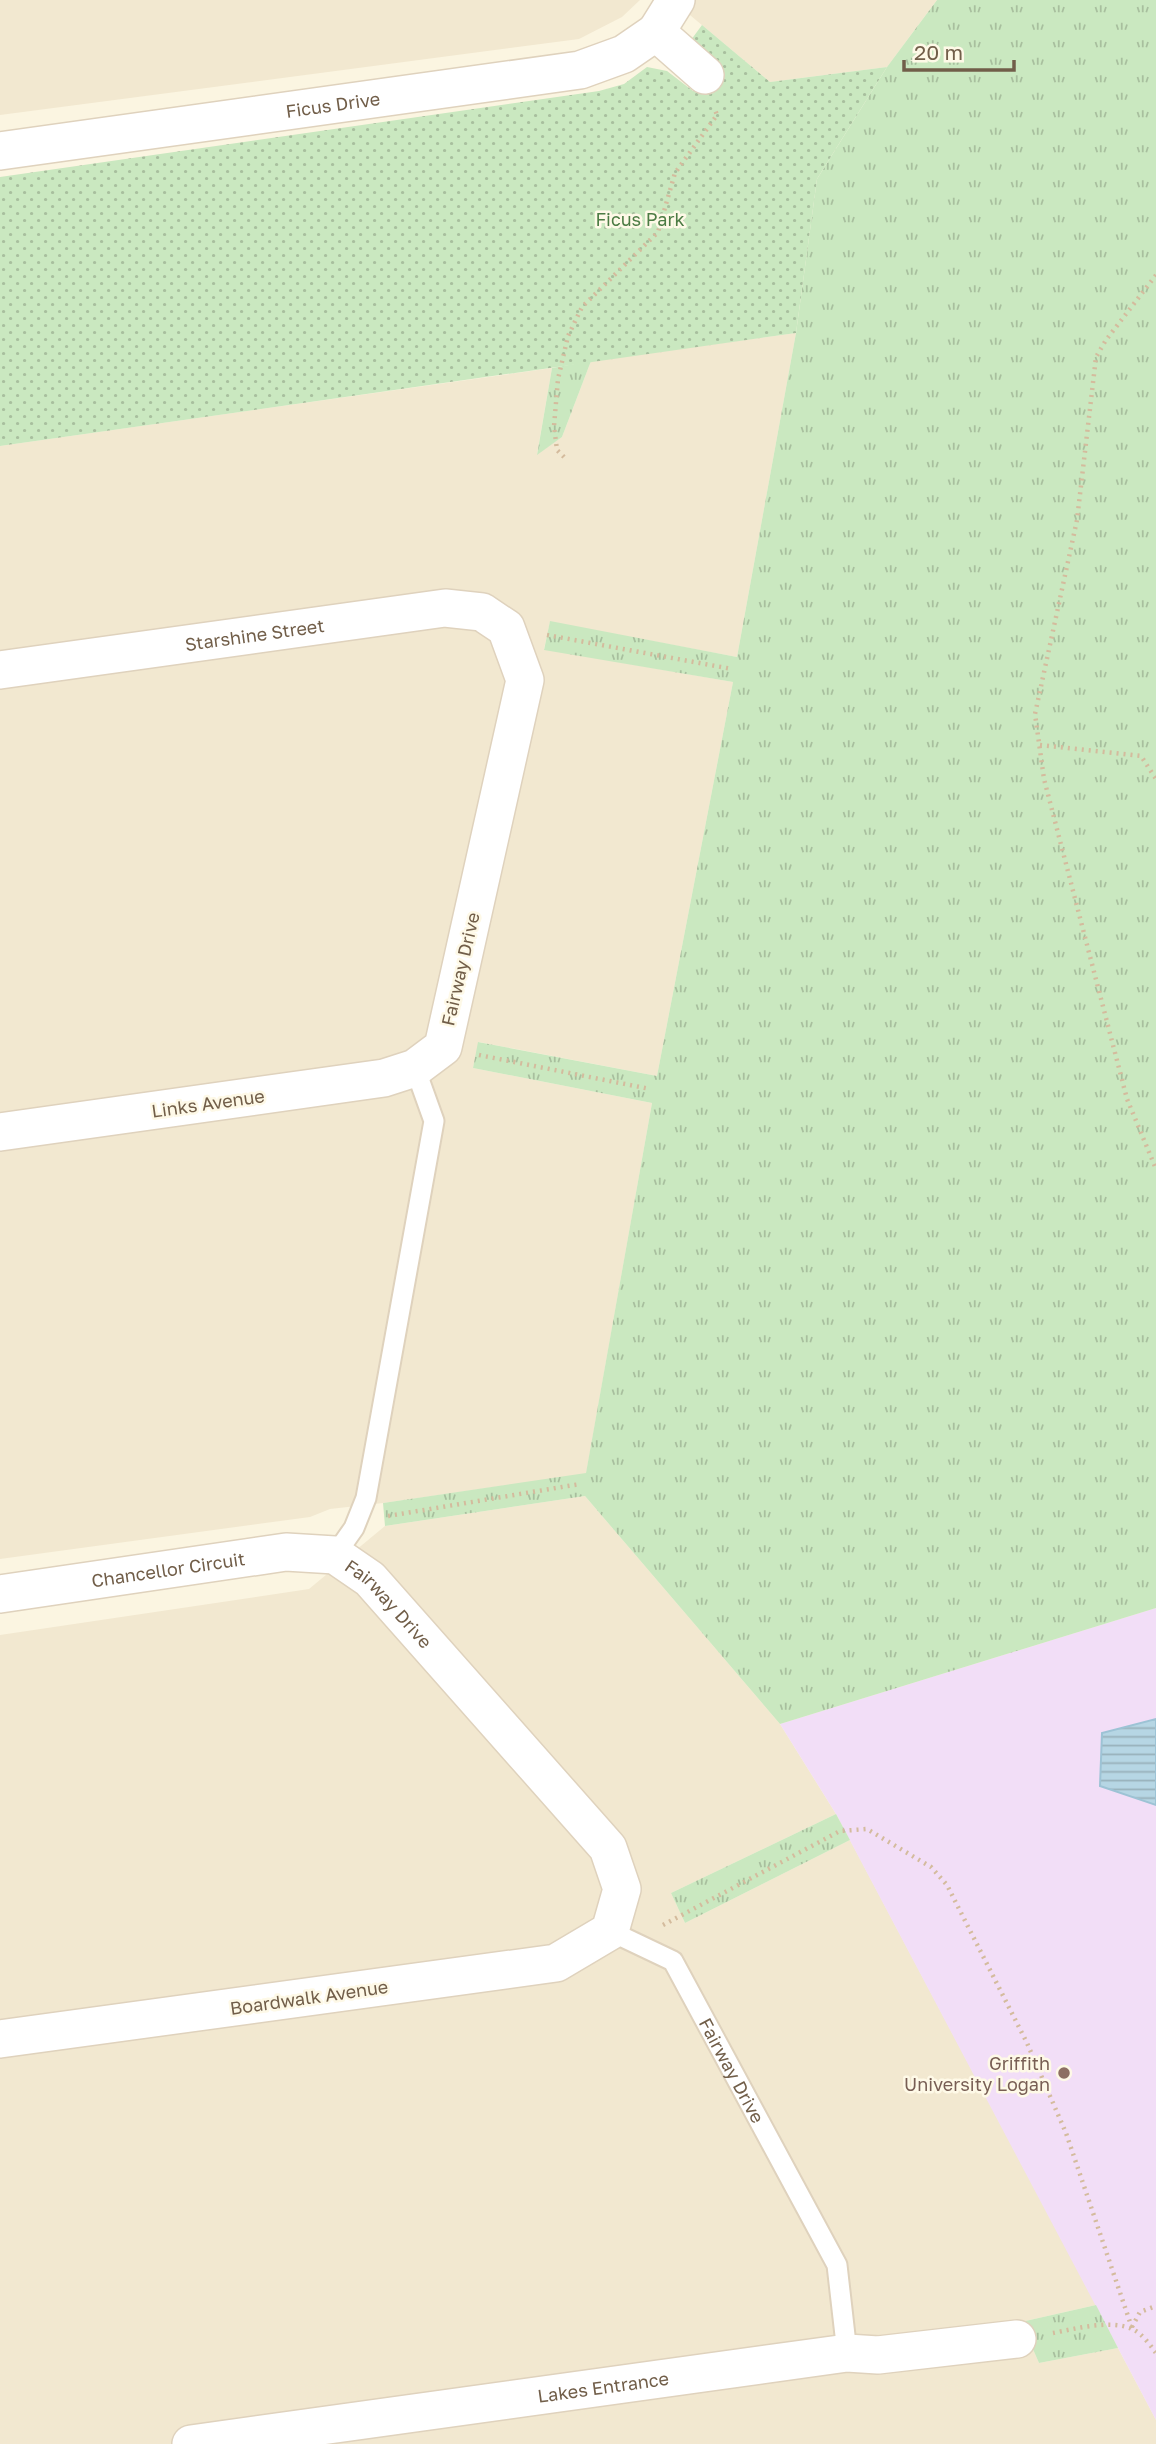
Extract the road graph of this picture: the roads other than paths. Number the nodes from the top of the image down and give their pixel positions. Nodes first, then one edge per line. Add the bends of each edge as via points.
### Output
1 (676, 0) edge
2 (656, 32) junction
3 (705, 75) road end
4 (0, 151) edge
5 (506, 628) joint
6 (0, 670) edge
7 (429, 1058) junction
8 (0, 1132) edge
9 (344, 1541) junction
10 (0, 1594) edge
11 (610, 1931) junction
12 (0, 2039) edge
13 (1017, 2339) road end
14 (847, 2353) junction
15 (191, 2444) edge

1 - 2 street
2 - 3 street
2 - 4 street, Ficus Drive via 624,54 580,70
5 - 6 street, Starshine Street via 482,611 445,608
5 - 7 street, Fairway Drive via 525,680
7 - 8 street, Links Avenue via 384,1078
7 - 9 lane via 434,1121 366,1498
9 - 10 street, Chancellor Circuit
9 - 11 street, Fairway Drive via 370,1578 608,1848 622,1889
11 - 12 street, Boardwalk Avenue via 556,1963
11 - 14 lane, Fairway Drive via 673,1961 837,2265
13 - 14 street, Lakes Entrance via 878,2355
14 - 15 street, Lakes Entrance

